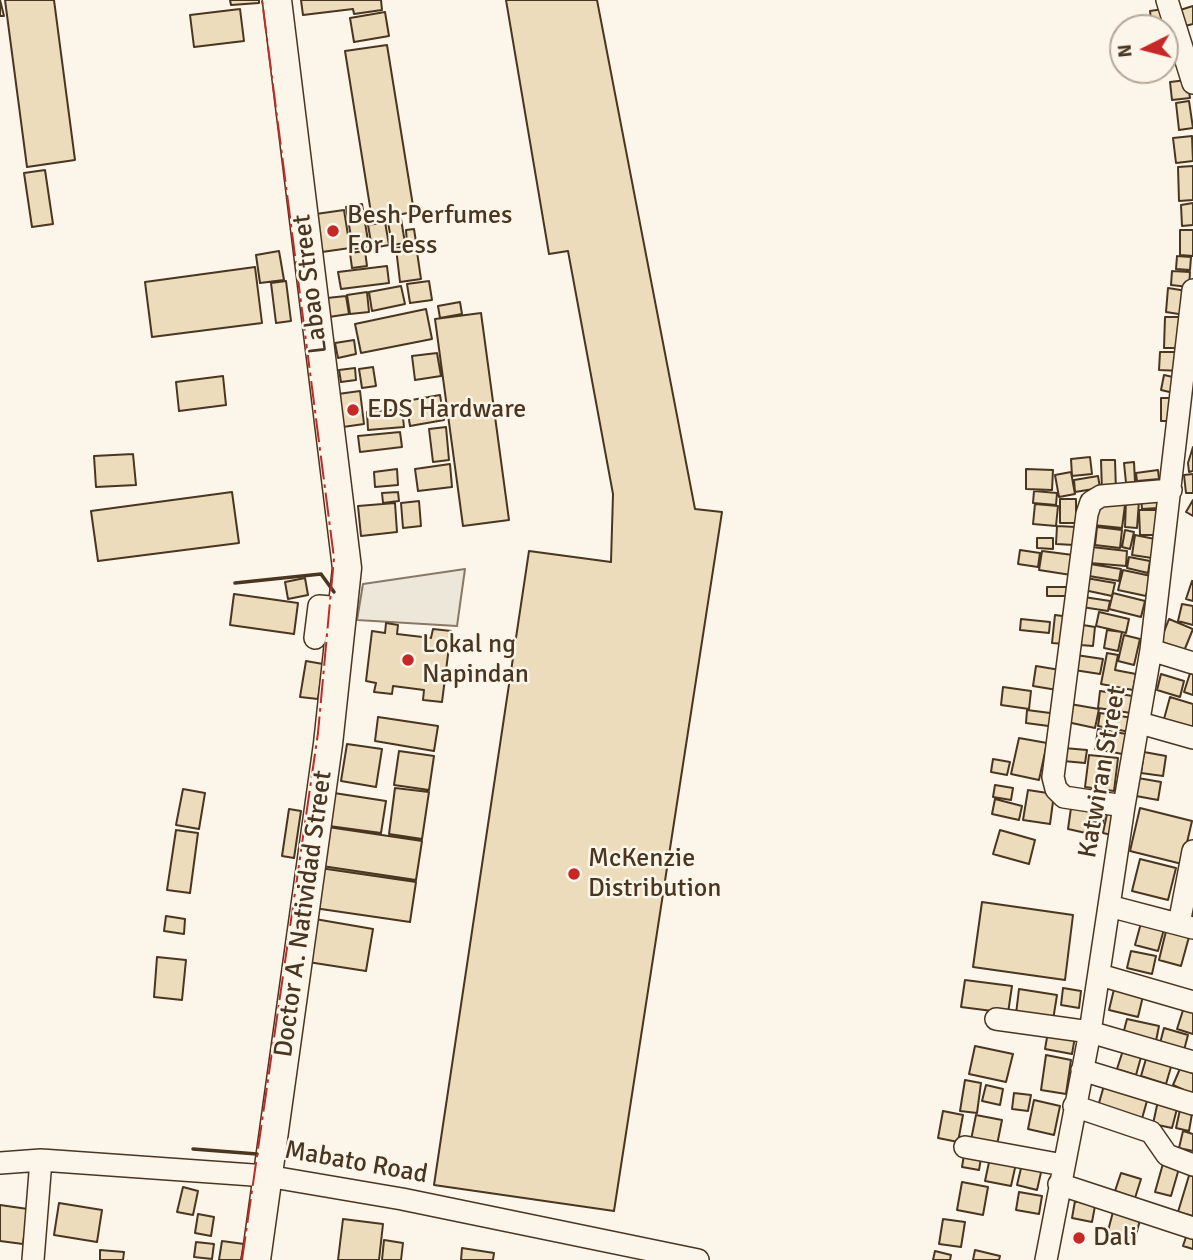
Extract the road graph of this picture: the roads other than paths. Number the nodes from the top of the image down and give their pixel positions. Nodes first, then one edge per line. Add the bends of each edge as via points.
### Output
1 (277, 0) edge
2 (1167, 0) edge
3 (1193, 83) edge
4 (1193, 290) edge
5 (1185, 446) edge
6 (1171, 490) junction
7 (347, 568) joint
8 (342, 608) junction
9 (315, 638) dead end
10 (1152, 650) junction
11 (1193, 663) edge
12 (1140, 723) junction
13 (1193, 738) edge
14 (1124, 806) junction
15 (1193, 851) edge
16 (1109, 906) junction
17 (1186, 926) edge
18 (1100, 975) junction
19 (1193, 1002) edge
20 (996, 1018) dead end
21 (1090, 1032) junction
22 (1193, 1062) edge
23 (1082, 1070) junction
24 (1193, 1104) edge
25 (1074, 1107) junction
26 (965, 1147) dead end
27 (41, 1160) junction
28 (0, 1163) edge
29 (1193, 1165) edge
30 (1061, 1175) junction
31 (267, 1176) junction
32 (1193, 1227) edge
33 (33, 1260) edge
34 (256, 1260) edge
35 (698, 1260) edge
36 (1046, 1260) edge

1 - 7 main road, Labao Street
2 - 3 street
4 - 5 street, Katwiran Street
5 - 6 street, Katwiran Street
6 - 10 street, Katwiran Street
6 - 14 street via 1101,496 1088,506 1053,777 1064,797
7 - 8 main road, Doctor A. Natividad Street
8 - 9 street via 319,606
8 - 31 main road, Doctor A. Natividad Street via 328,744
10 - 11 street
10 - 12 street, Katwiran Street
12 - 13 street
12 - 14 street, Katwiran Street
14 - 16 street, Katwiran Street
15 - 17 street
16 - 17 street
16 - 18 street, Katwiran Street
18 - 19 street
18 - 21 street, Katwiran Street
20 - 21 street
21 - 22 street
21 - 23 street, Katwiran Street
23 - 24 street
23 - 25 street, Katwiran Street
25 - 29 street via 1151,1132 1167,1155
25 - 30 street, Katwiran Street
26 - 30 street
27 - 28 street, Mabato Road
27 - 31 street, Mabato Road
27 - 33 street
30 - 32 street
30 - 36 street, Katwiran Street
31 - 34 main road, Doctor A. Natividad Street
31 - 35 street, Mabato Road

